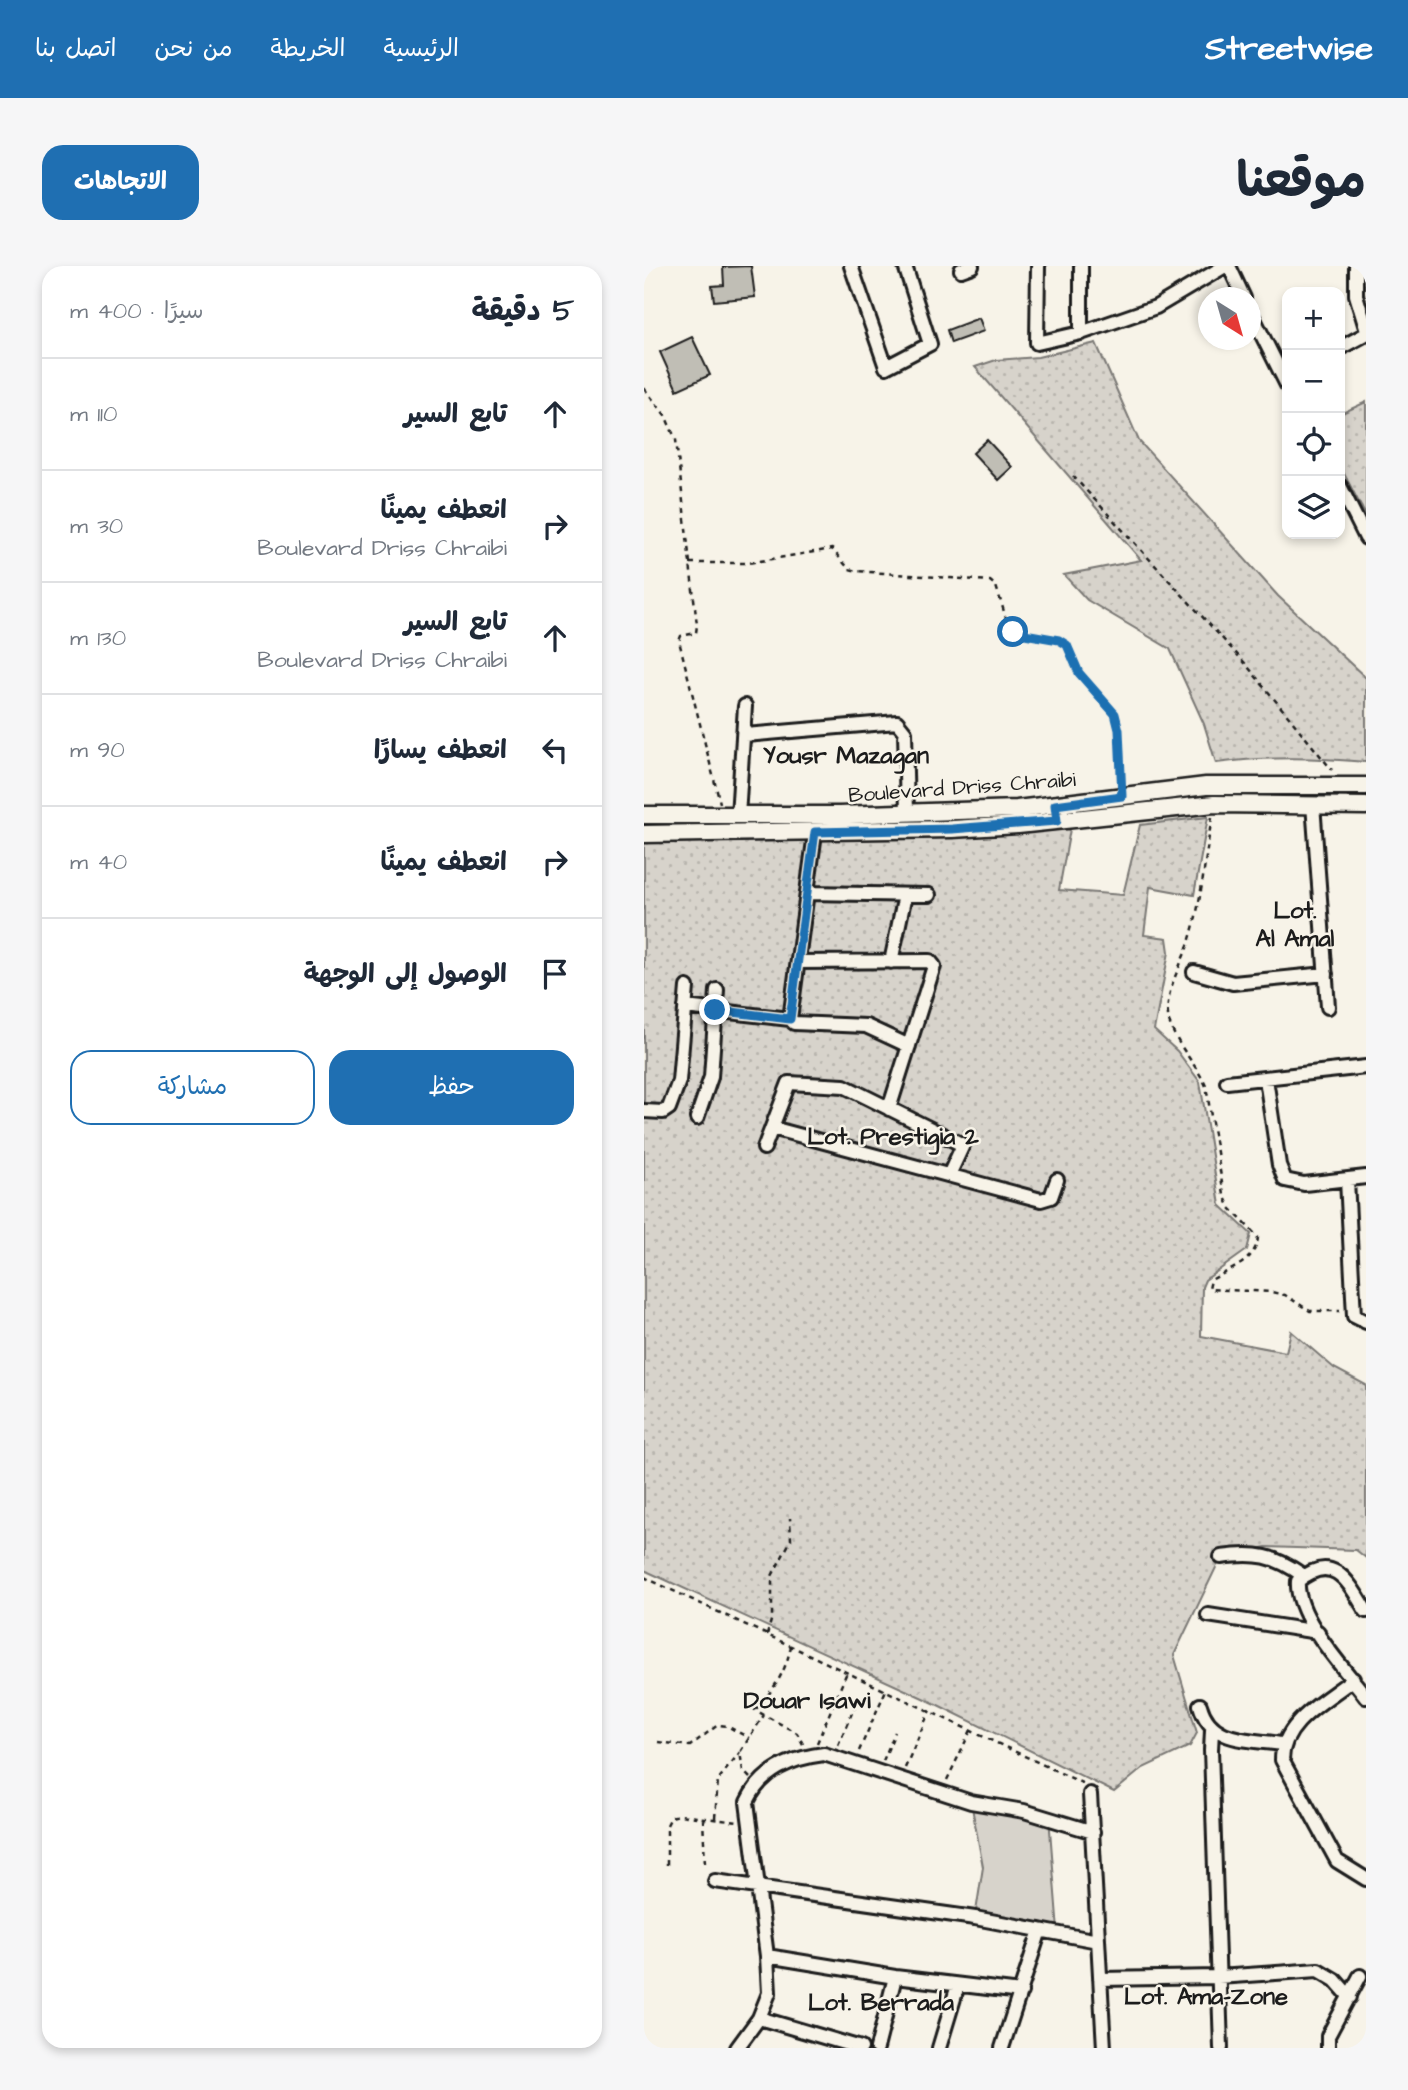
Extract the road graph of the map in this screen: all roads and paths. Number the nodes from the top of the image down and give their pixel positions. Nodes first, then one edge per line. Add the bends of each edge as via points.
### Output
1 (847, 266) edge
2 (905, 266) edge
3 (1038, 266) edge
4 (1080, 266) edge
5 (1227, 266) edge
6 (1356, 266) edge
7 (1238, 287) edge
8 (1366, 328) edge
9 (1261, 330) edge
10 (1081, 333) junction
11 (1366, 334) edge
12 (1345, 345) edge
13 (1282, 370) edge
14 (644, 388) edge
15 (1073, 476) dead end
16 (1345, 496) edge
17 (1366, 538) edge
18 (690, 563) junction
19 (745, 706) dead end
20 (745, 735) junction
21 (1343, 785) junction
22 (1366, 786) edge
23 (1122, 796) junction
24 (1214, 803) junction
25 (1313, 804) junction
26 (1366, 806) edge
27 (1017, 808) junction
28 (906, 813) junction
29 (1056, 813) junction
30 (644, 815) edge
31 (730, 816) junction
32 (1018, 825) junction
33 (815, 832) junction
34 (644, 834) edge
35 (807, 893) junction
36 (905, 895) junction
37 (929, 895) dead end
38 (798, 962) junction
39 (891, 962) junction
40 (1194, 972) dead end
41 (1326, 974) junction
42 (687, 987) dead end
43 (717, 990) dead end
44 (685, 1007) junction
45 (1328, 1007) dead end
46 (715, 1010) junction
47 (790, 1019) junction
48 (909, 1046) junction
49 (1366, 1067) edge
50 (1266, 1079) junction
51 (1227, 1082) dead end
52 (889, 1110) junction
53 (644, 1111) edge
54 (697, 1118) dead end
55 (772, 1128) junction
56 (764, 1149) dead end
57 (948, 1175) junction
58 (1366, 1177) edge
59 (1057, 1180) dead end
60 (1347, 1180) junction
61 (1353, 1316) junction
62 (1366, 1322) edge
63 (790, 1518) dead end
64 (1221, 1557) dead end
65 (1304, 1576) junction
66 (644, 1577) edge
67 (1366, 1611) edge
68 (1208, 1615) dead end
69 (1318, 1632) junction
70 (767, 1635) junction
71 (791, 1646) junction
72 (847, 1672) junction
73 (1353, 1679) junction
74 (886, 1690) junction
75 (1366, 1697) edge
76 (1200, 1705) dead end
77 (855, 1706) dead end
78 (930, 1710) junction
79 (764, 1715) junction
80 (971, 1730) junction
81 (1212, 1730) junction
82 (895, 1732) dead end
83 (749, 1738) junction
84 (657, 1742) dead end
85 (1282, 1744) junction
86 (740, 1752) junction
87 (809, 1756) junction
88 (833, 1757) junction
89 (853, 1764) junction
90 (878, 1772) junction
91 (900, 1779) junction
92 (1082, 1781) dead end
93 (755, 1784) junction
94 (942, 1792) junction
95 (1090, 1794) dead end
96 (703, 1818) junction
97 (715, 1819) junction
98 (748, 1823) junction
99 (1093, 1832) junction
100 (667, 1865) dead end
101 (705, 1865) dead end
102 (1366, 1879) edge
103 (715, 1881) dead end
104 (758, 1887) junction
105 (1040, 1930) junction
106 (1098, 1941) junction
107 (767, 1956) junction
108 (1360, 1976) dead end
109 (895, 1977) junction
110 (1218, 1977) junction
111 (1100, 1979) junction
112 (958, 1985) junction
113 (1021, 1992) junction
114 (1350, 1997) junction
115 (759, 2018) junction
116 (737, 2048) edge
117 (861, 2048) edge
118 (877, 2048) edge
119 (939, 2048) edge
120 (1002, 2048) edge
121 (1104, 2048) edge
122 (1221, 2048) edge
123 (1328, 2048) edge

1 - 2 street via 886,367 930,344
3 - 10 street via 1037,343
4 - 10 street
5 - 7 street
5 - 10 street via 1156,307
6 - 8 street via 1356,295
9 - 13 street
11 - 12 street
14 - 18 path via 665,415 676,440
15 - 21 path via 1252,671
16 - 17 street
18 - 23 path via 748,563 832,549 857,572 990,581 996,586 1010,631 1067,645 1079,673 1115,714
18 - 31 path via 697,630 681,636 680,641
19 - 20 street
20 - 28 street via 897,722 905,732
20 - 31 street
21 - 22 main road, Boulevard Driss Chraibi
21 - 23 main road, Boulevard Driss Chraibi via 1206,786
23 - 29 main road, Boulevard Driss Chraibi
24 - 25 main road, Boulevard Driss Chraibi
24 - 29 main road, Boulevard Driss Chraibi
24 - 61 path via 1191,936 1167,1014 1176,1038 1206,1086 1224,1195 1230,1208 1258,1237 1253,1253 1212,1280 1209,1289 1270,1292 1285,1295 1310,1311 1336,1310
25 - 26 main road, Boulevard Driss Chraibi
25 - 41 street
27 - 28 main road, Boulevard Driss Chraibi
27 - 29 main road, Boulevard Driss Chraibi
27 - 32 main road
28 - 31 main road, Boulevard Driss Chraibi
29 - 32 main road, Boulevard Driss Chraibi
30 - 31 main road, Boulevard Driss Chraibi
32 - 33 main road, Boulevard Driss Chraibi
33 - 34 main road, Boulevard Driss Chraibi
33 - 35 street
35 - 36 street
35 - 38 street
36 - 37 street
36 - 39 street
38 - 39 street
38 - 47 street
39 - 48 street via 930,961 934,966
40 - 41 street via 1233,983
41 - 45 street
42 - 44 street
43 - 46 street
44 - 46 street
44 - 53 street via 679,1081 669,1108
46 - 47 street
46 - 54 street via 711,1077
47 - 48 street via 794,1023 866,1026
48 - 52 street
49 - 50 street
50 - 51 street
50 - 60 street via 1285,1180 1304,1184
52 - 55 street via 844,1086 789,1083
52 - 57 street via 963,1145
55 - 56 street
55 - 57 street
57 - 59 street via 1041,1200 1051,1197
58 - 60 street
60 - 61 street
61 - 62 street
63 - 70 path via 791,1540 772,1576
64 - 65 street via 1250,1553 1282,1560
65 - 67 street via 1338,1571
65 - 69 street via 1297,1590
66 - 70 path
68 - 69 street
69 - 73 street
70 - 71 path
71 - 72 path
71 - 79 path via 786,1670 755,1710
72 - 74 path
72 - 87 path
73 - 75 street
73 - 85 street via 1289,1730
74 - 78 path
74 - 89 path
76 - 81 street
77 - 88 path
78 - 80 path
78 - 91 path
79 - 83 path
79 - 87 path via 797,1733
80 - 92 path
80 - 94 path
81 - 85 street
81 - 110 street
82 - 90 path
83 - 84 path via 718,1725 690,1746
83 - 86 path
85 - 102 street via 1282,1760 1337,1861
86 - 93 path via 743,1771
86 - 97 path via 718,1780
87 - 88 street
87 - 93 street via 778,1767
88 - 89 street
89 - 90 street
90 - 91 street
91 - 94 street
93 - 98 street via 747,1802
94 - 99 street
95 - 99 street
96 - 97 path
96 - 100 path via 671,1817
96 - 101 path
97 - 98 path
98 - 104 street
99 - 106 street
103 - 104 street
104 - 105 street
104 - 107 street
105 - 106 street
105 - 113 street
106 - 111 street
107 - 109 street
107 - 115 street via 769,1993
108 - 114 street
109 - 112 street
109 - 118 street
110 - 111 street
110 - 114 street via 1318,1970
110 - 122 street
111 - 121 street
112 - 113 street
112 - 119 street
113 - 120 street
114 - 123 street via 1328,2036
115 - 116 street
115 - 117 street

